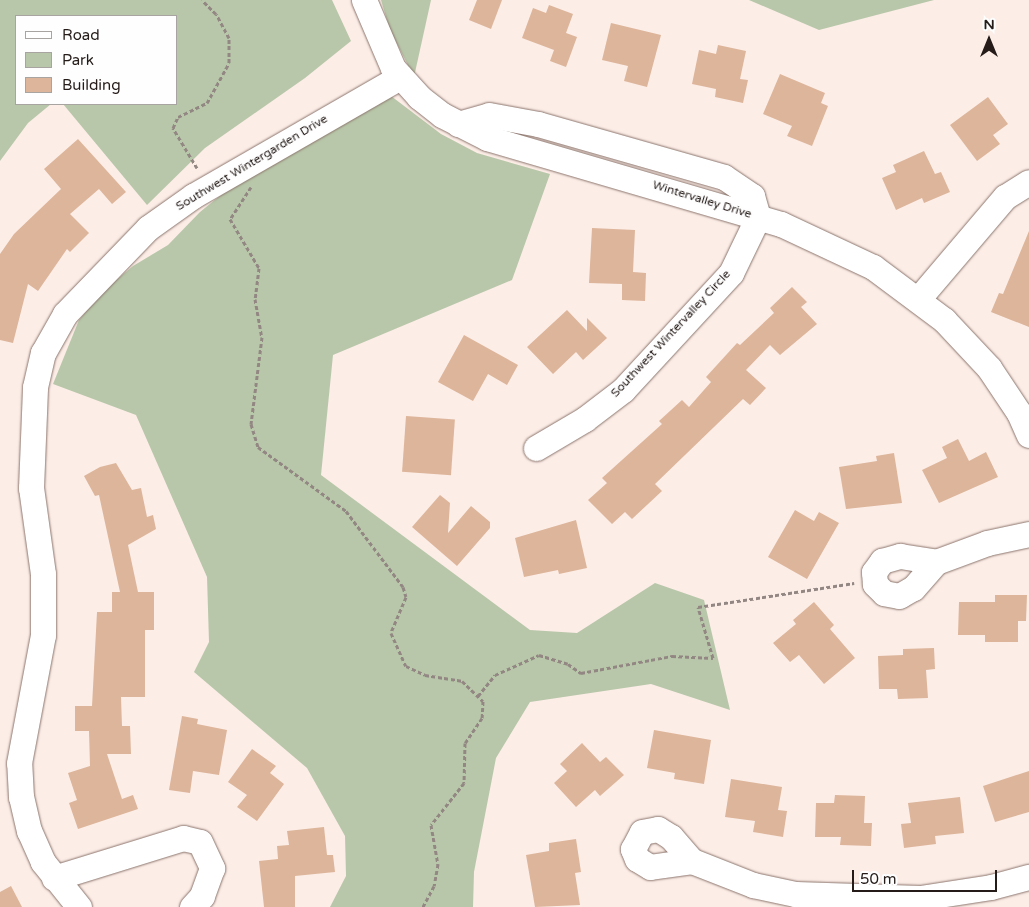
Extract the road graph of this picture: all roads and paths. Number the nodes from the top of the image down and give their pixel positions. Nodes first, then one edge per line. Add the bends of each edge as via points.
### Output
1 (202, 0) edge
2 (364, 0) edge
3 (400, 77) junction
4 (223, 179) junction
5 (1029, 182) edge
6 (758, 217) junction
7 (919, 298) junction
8 (1029, 435) edge
9 (536, 448) dead end
10 (1029, 534) edge
11 (936, 562) junction
12 (874, 580) junction
13 (478, 696) junction
14 (692, 860) dead end
15 (1029, 877) edge
16 (54, 878) junction
17 (79, 907) edge
18 (192, 907) edge
19 (423, 907) edge

1 - 4 path via 216,14 229,38 229,63 208,102 178,117 173,128 201,176
2 - 3 street, Wintervalley Drive via 376,33
3 - 4 street, Southwest Wintergarden Drive
3 - 6 street, Wintervalley Drive via 419,97 458,124 487,138
4 - 13 path via 251,182 252,190 232,212 230,219 259,268 255,299 262,337 251,424 258,447 346,511 403,587 406,597 391,633 406,666 425,675 462,681
4 - 16 street, Southwest Wintergarden Drive via 148,228 122,251 65,314 43,354 35,387 31,488 43,574 43,635 19,763 21,797 29,830
5 - 7 street via 1005,197
6 - 7 street, Wintervalley Drive via 812,237 873,267
6 - 9 street, Southwest Wintervalley Circle via 731,273 623,390 586,419
7 - 8 street, Wintervalley Drive via 989,368 1019,413
10 - 11 street via 987,544
11 - 12 street via 900,556 882,561 874,572
11 - 12 street via 913,588 899,596 884,594
12 - 13 path via 698,607 713,658 672,656 581,674 568,664 539,655 495,675
13 - 19 path via 483,701 482,718 465,743 464,783 431,825 438,864 434,886
14 - 15 street via 752,885 795,894 844,897 920,898 991,887
16 - 17 street, Southwest Wintergarden Drive
16 - 18 street via 183,838 200,842 212,868 202,896

